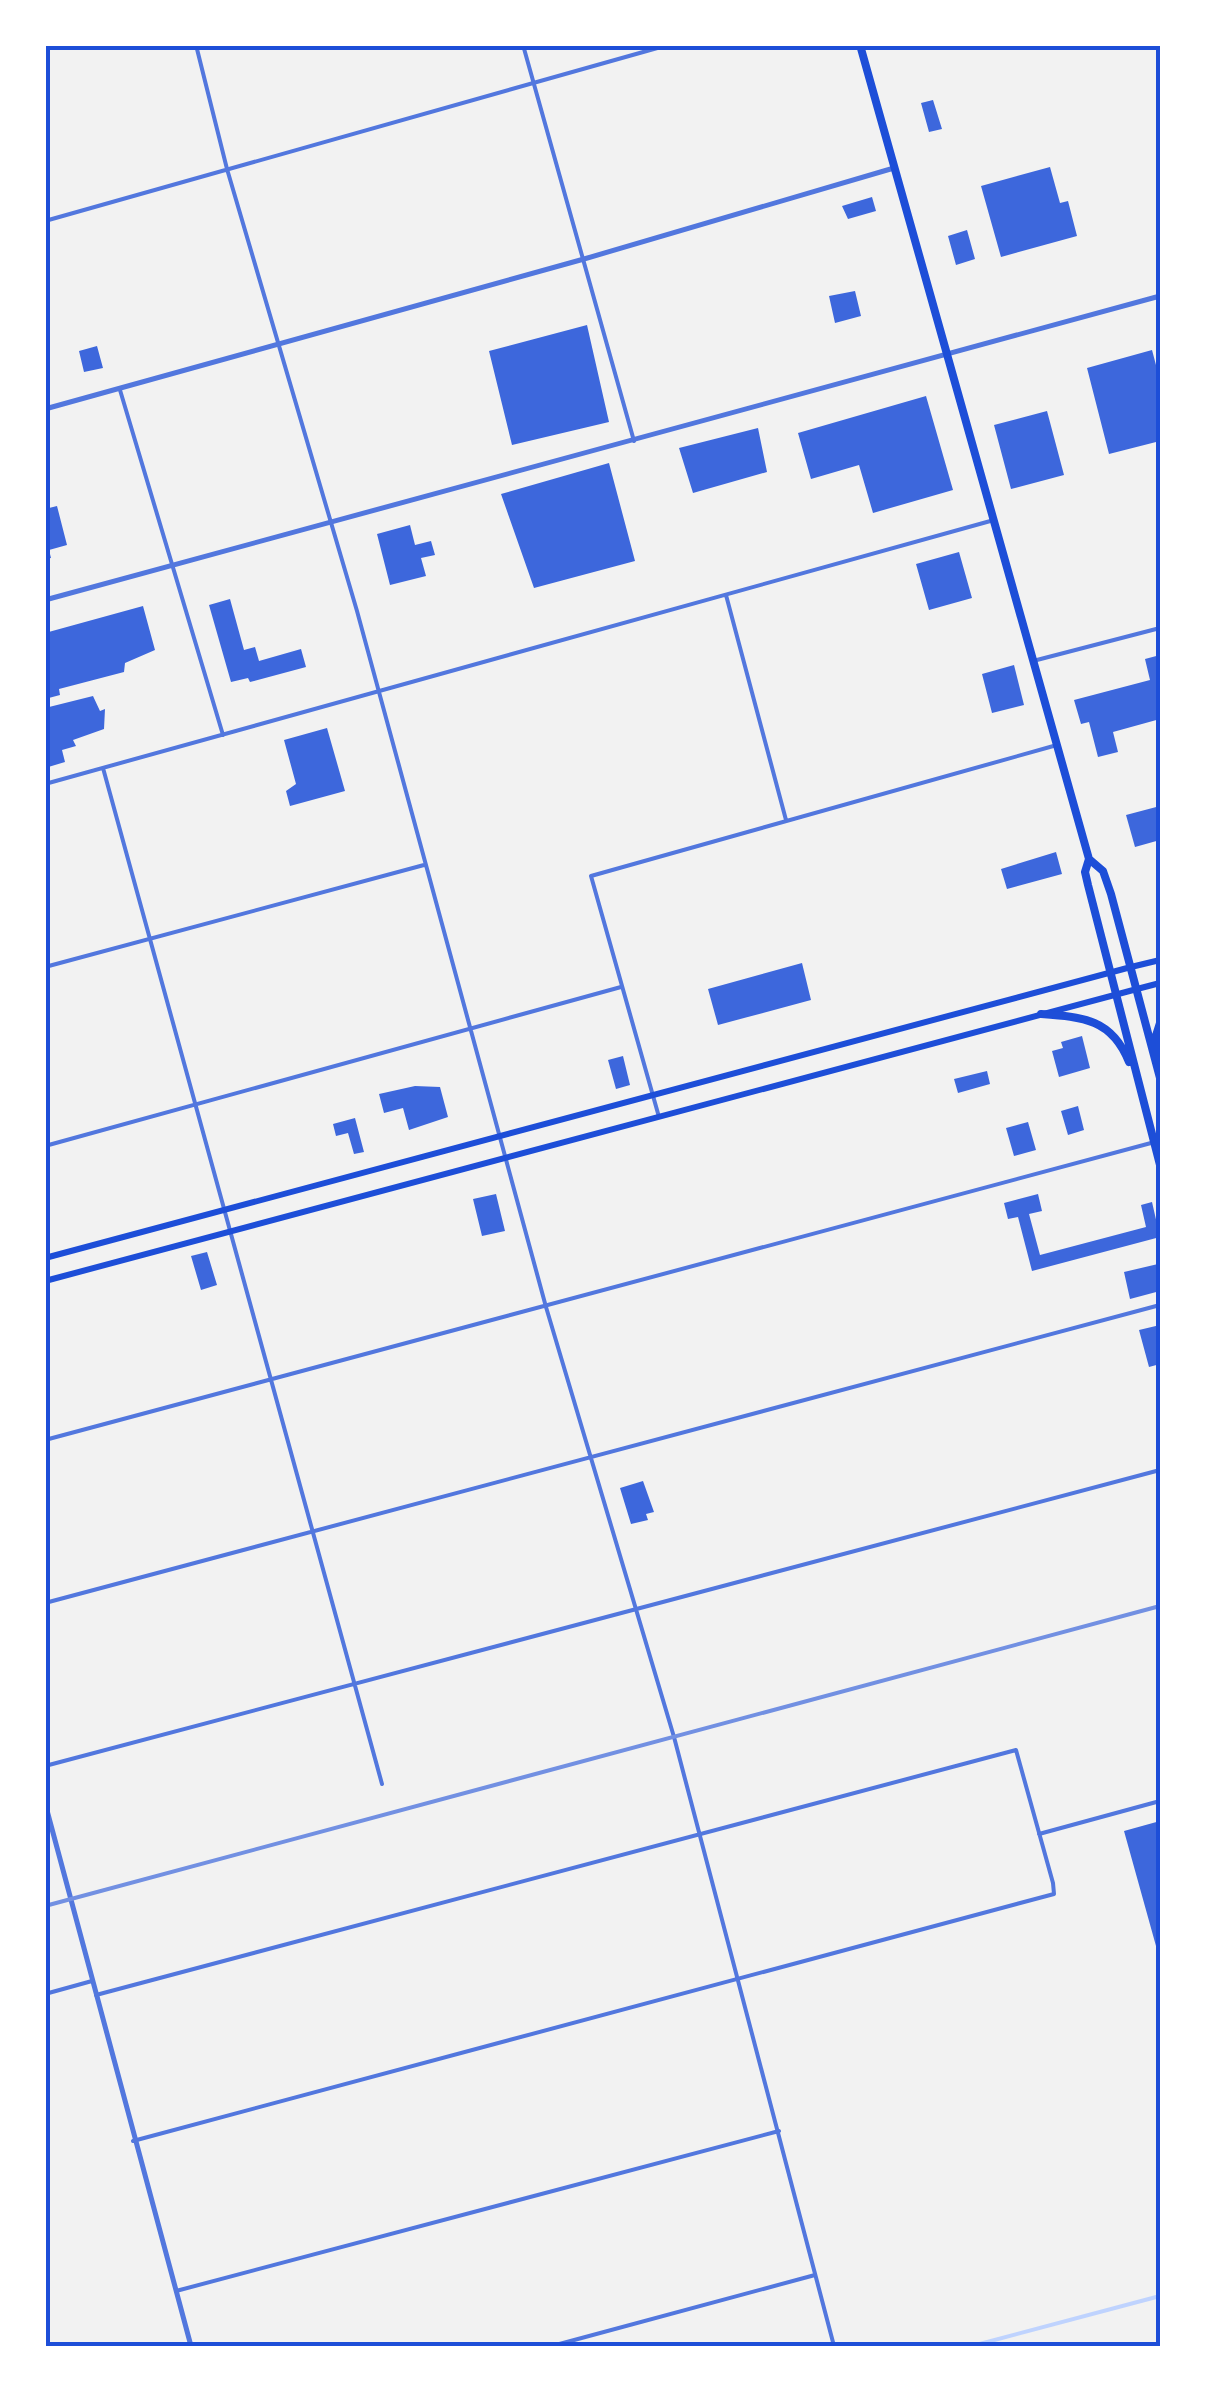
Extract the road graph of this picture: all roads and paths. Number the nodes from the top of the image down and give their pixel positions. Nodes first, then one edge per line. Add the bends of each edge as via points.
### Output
1 (196, 45) edge
2 (523, 45) edge
3 (668, 45) edge
4 (860, 45) edge
5 (533, 82) junction
6 (894, 168) junction
7 (227, 170) junction
8 (45, 221) edge
9 (584, 260) junction
10 (1160, 296) edge
11 (278, 345) junction
12 (947, 356) junction
13 (120, 390) junction
14 (45, 409) edge
15 (634, 441) junction
16 (994, 520) junction
17 (328, 524) junction
18 (170, 566) junction
19 (726, 595) junction
20 (45, 600) edge
21 (1160, 628) edge
22 (1033, 661) junction
23 (378, 692) junction
24 (223, 734) junction
25 (1057, 745) junction
26 (103, 768) junction
27 (45, 784) edge
28 (786, 820) junction
29 (1089, 859) junction
30 (424, 865) junction
31 (148, 938) junction
32 (1160, 960) edge
33 (45, 967) edge
34 (1131, 968) junction
35 (1110, 973) junction
36 (1160, 983) edge
37 (621, 987) junction
38 (1137, 989) junction
39 (1116, 994) junction
40 (1041, 1014) junction
41 (1160, 1023) edge
42 (471, 1029) junction
43 (1152, 1049) junction
44 (1160, 1078) edge
45 (653, 1097) junction
46 (1142, 1098) junction
47 (194, 1106) junction
48 (659, 1117) junction
49 (502, 1138) junction
50 (1154, 1143) junction
51 (45, 1146) edge
52 (508, 1159) junction
53 (1160, 1165) edge
54 (225, 1212) junction
55 (229, 1232) junction
56 (45, 1258) edge
57 (45, 1281) edge
58 (1160, 1306) edge
59 (546, 1308) junction
60 (269, 1379) junction
61 (45, 1440) edge
62 (593, 1456) junction
63 (1160, 1470) edge
64 (310, 1530) junction
65 (45, 1603) edge
66 (638, 1608) junction
67 (355, 1682) junction
68 (45, 1766) edge
69 (382, 1784) dead end
70 (1160, 1801) edge
71 (45, 1803) edge
72 (701, 1834) junction
73 (1040, 1834) junction
74 (739, 1979) junction
75 (92, 1981) junction
76 (45, 1994) edge
77 (96, 1995) junction
78 (779, 2131) junction
79 (133, 2141) junction
80 (816, 2275) junction
81 (176, 2291) junction
82 (191, 2346) edge
83 (552, 2346) edge
84 (834, 2346) edge

1 - 7 street
2 - 5 street
3 - 5 street
4 - 6 highway
5 - 7 street
5 - 9 street
6 - 9 street
6 - 12 highway
7 - 8 street
7 - 11 street
9 - 11 street
9 - 15 street
10 - 12 street
11 - 13 street
11 - 17 street
12 - 15 street
12 - 16 highway
13 - 14 street
13 - 18 street
15 - 17 street
16 - 19 street
16 - 22 highway
17 - 18 street
17 - 23 street
18 - 20 street
18 - 24 street
19 - 23 street
19 - 28 street
21 - 22 street
22 - 25 highway
23 - 24 street
23 - 30 street
24 - 26 street
25 - 28 street
25 - 29 highway
26 - 27 street
26 - 31 street
28 - 37 street via 592,876
29 - 34 highway via 1103,872
29 - 35 highway via 1085,872
30 - 31 street
30 - 42 street
31 - 33 street
31 - 47 street
32 - 34 main road
34 - 35 main road
34 - 38 highway
35 - 39 highway
35 - 45 main road
36 - 38 main road
37 - 42 street
37 - 45 street
38 - 39 main road
38 - 43 highway
39 - 40 main road
39 - 46 highway
40 - 46 highway via 1082,1017 1108,1028 1120,1041
40 - 48 main road
41 - 43 highway
42 - 47 street
42 - 49 street
43 - 44 highway
45 - 48 street
45 - 49 main road
46 - 50 highway
47 - 51 street
47 - 54 street
48 - 52 main road
49 - 52 street
49 - 54 main road
50 - 53 highway
50 - 59 street
52 - 55 main road
52 - 59 street
54 - 55 street
54 - 56 main road
55 - 57 main road
55 - 60 street
58 - 62 street
59 - 60 street
59 - 62 street
60 - 61 street
60 - 64 street
62 - 64 street
62 - 66 street
63 - 66 street
64 - 65 street
64 - 67 street
66 - 67 street
66 - 72 street
67 - 68 street
67 - 69 street
70 - 73 street
71 - 75 street
72 - 73 street via 1016,1750
72 - 74 street
72 - 77 street
73 - 74 street via 1054,1894
74 - 78 street
74 - 79 street
75 - 76 street
75 - 77 street
77 - 79 street
78 - 80 street
78 - 81 street
79 - 81 street
80 - 83 street
80 - 84 street
81 - 82 street

